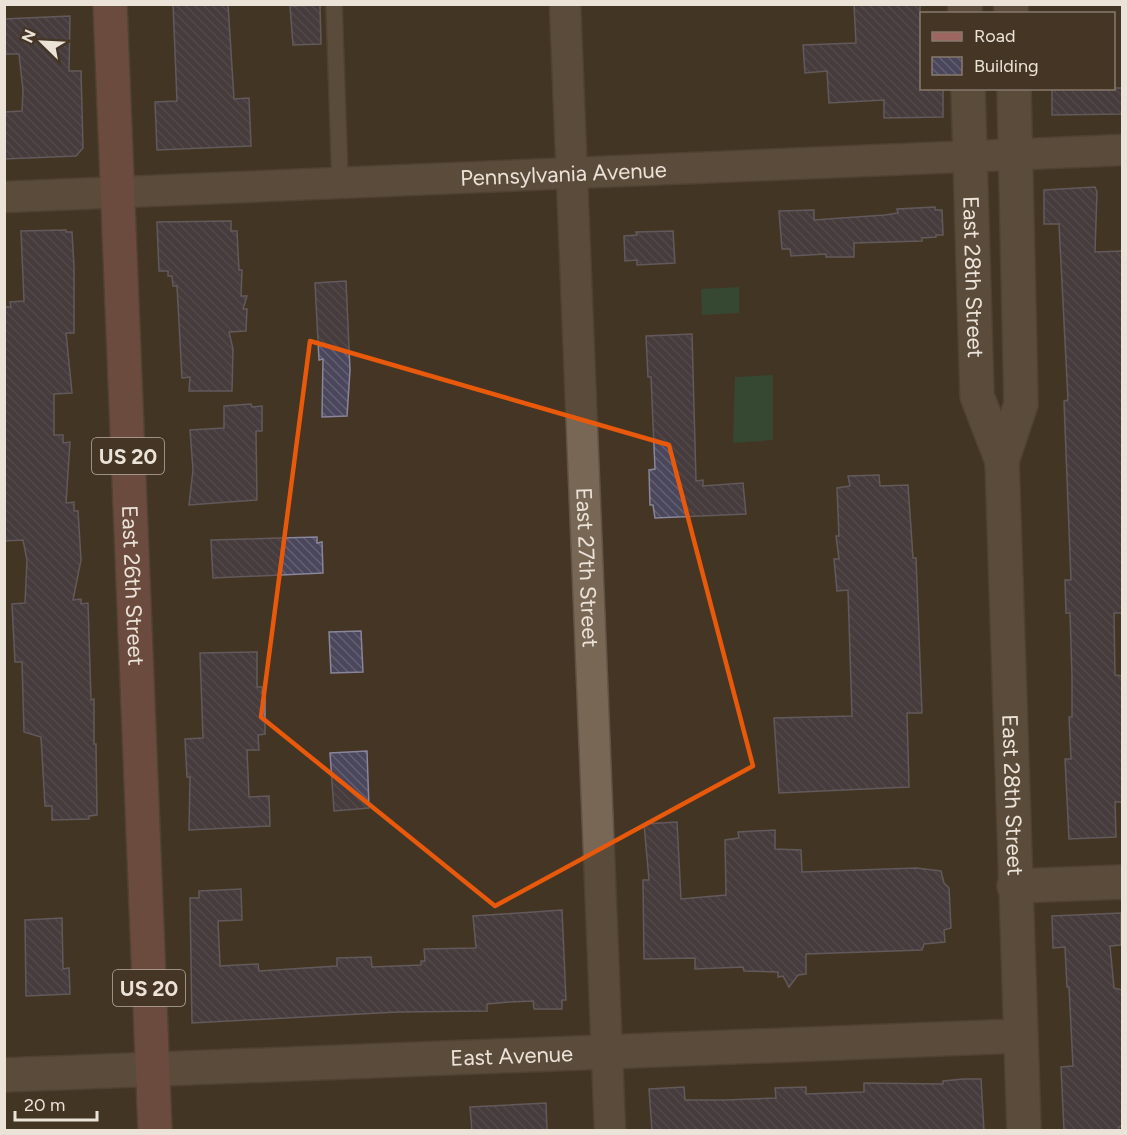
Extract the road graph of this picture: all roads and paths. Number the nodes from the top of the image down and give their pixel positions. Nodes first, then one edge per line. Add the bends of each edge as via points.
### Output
1 (110, 4) edge
2 (334, 4) edge
3 (565, 4) edge
4 (968, 90) edge
5 (1014, 90) edge
6 (1122, 150) edge
7 (1015, 155) junction
8 (970, 157) junction
9 (572, 174) junction
10 (340, 183) junction
11 (117, 193) junction
12 (4, 197) edge
13 (1002, 461) junction
14 (1122, 882) edge
15 (1014, 886) junction
16 (1020, 1036) junction
17 (607, 1052) junction
18 (153, 1069) junction
19 (4, 1075) edge
20 (155, 1131) edge
21 (610, 1131) edge
22 (1024, 1131) edge

1 - 11 main road, East 26th Street / US 20
2 - 10 lane
3 - 9 street, East 27th Street
4 - 8 street, East 28th Street
5 - 7 street, East 28th Street
6 - 7 street, Pennsylvania Avenue
7 - 8 street, Pennsylvania Avenue
7 - 13 street, East 28th Street via 1021,404
8 - 9 street, Pennsylvania Avenue
8 - 13 street, East 28th Street via 977,396
9 - 10 street, Pennsylvania Avenue
9 - 17 street, East 27th Street
10 - 11 street, Pennsylvania Avenue
11 - 12 street, Pennsylvania Avenue
11 - 18 main road, East 26th Street / US 20
13 - 15 street, East 28th Street
14 - 15 street
15 - 16 street, East 28th Street
16 - 17 street, East Avenue
16 - 22 street, East 28th Street
17 - 18 street, East Avenue
17 - 21 street, East 27th Street
18 - 19 street, East Avenue
18 - 20 main road, East 26th Street / US 20

